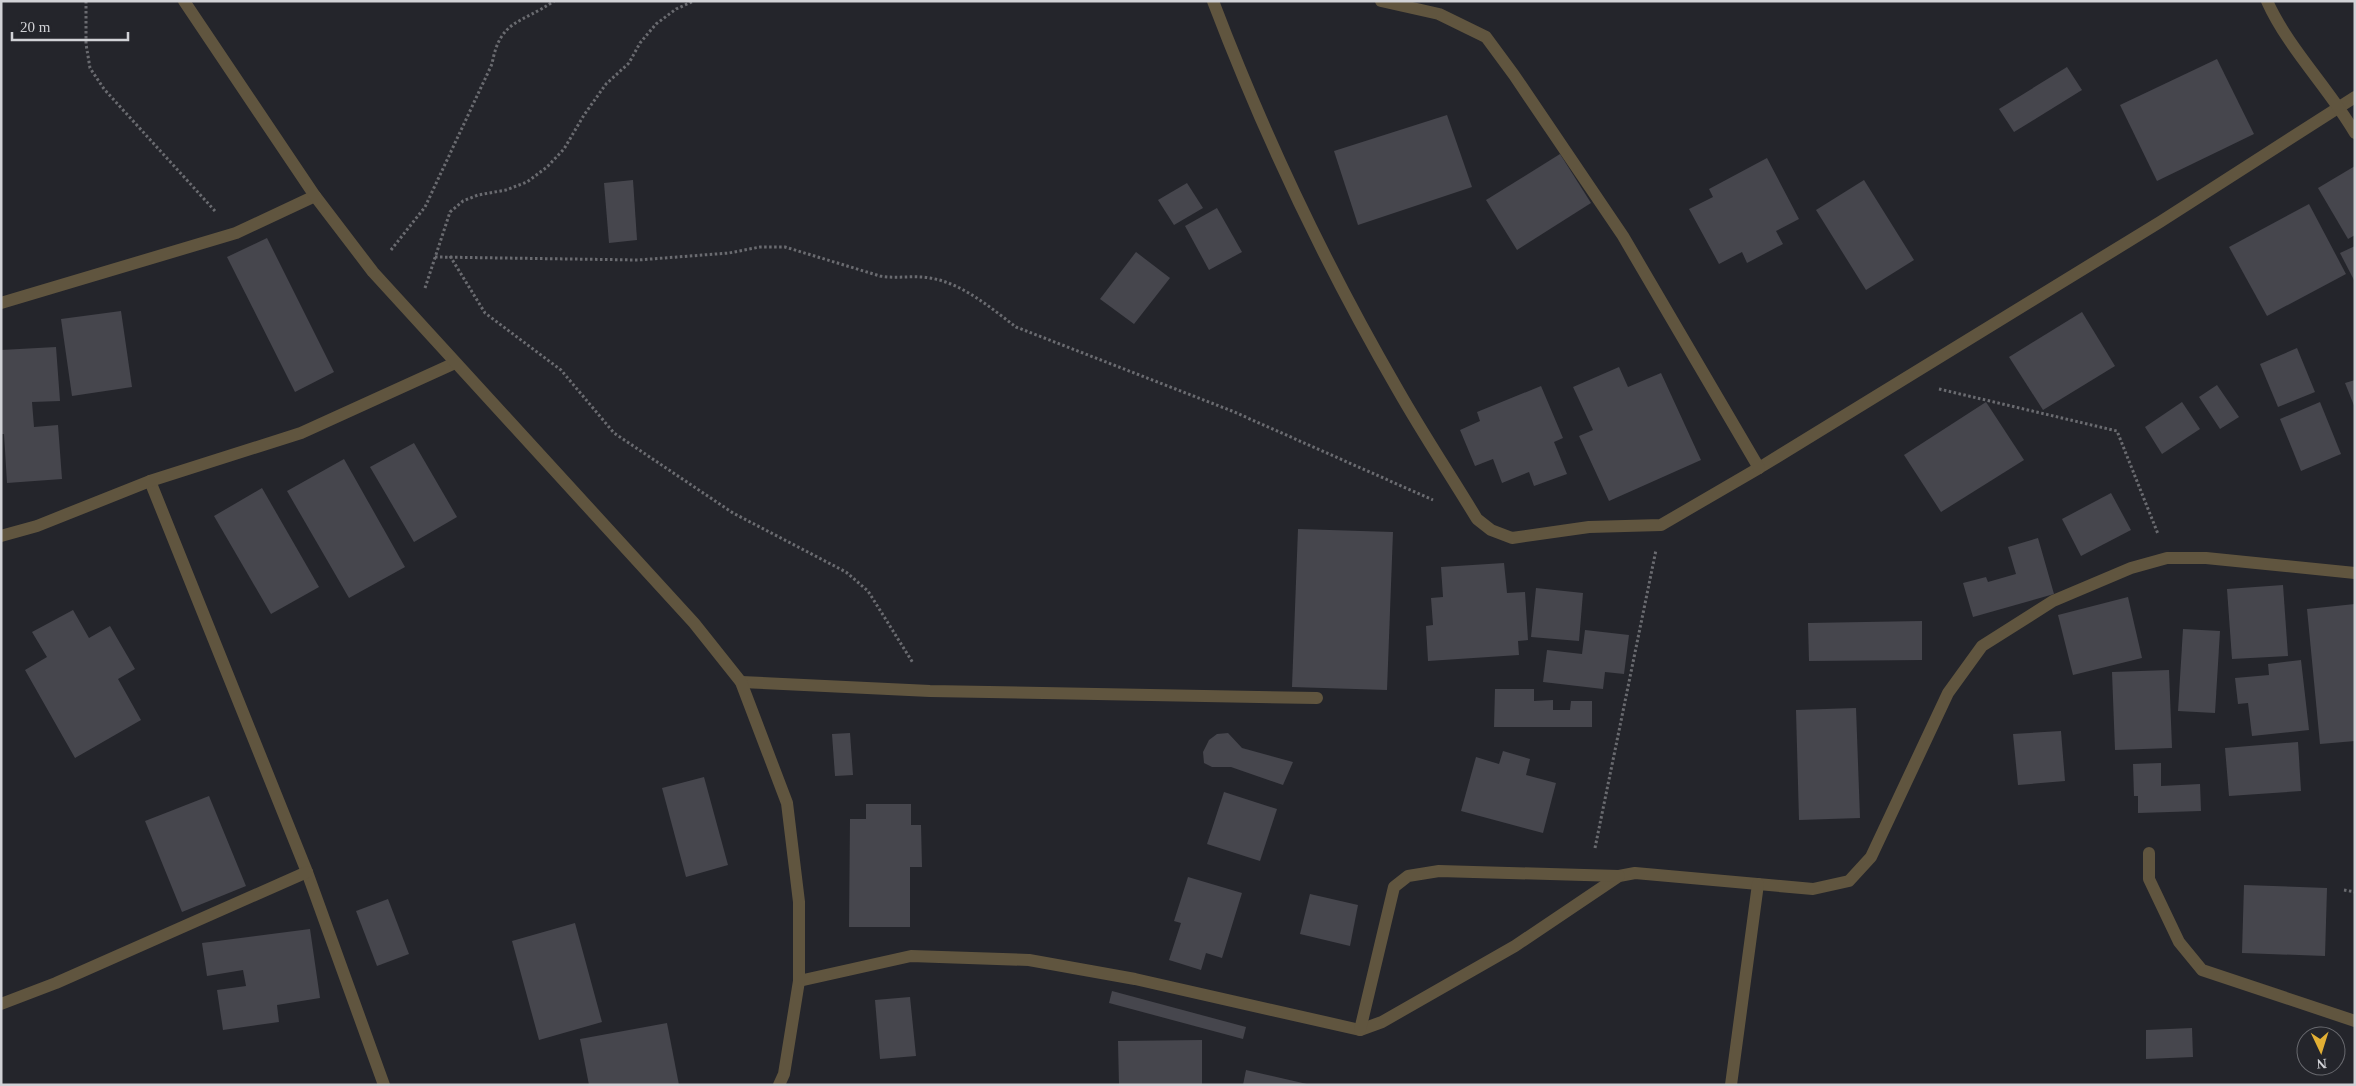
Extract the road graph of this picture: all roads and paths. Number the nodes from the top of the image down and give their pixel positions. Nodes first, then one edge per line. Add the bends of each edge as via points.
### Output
1 (86, 1) edge
2 (184, 1) edge
3 (554, 1) edge
4 (694, 1) edge
5 (1213, 1) edge
6 (1380, 1) edge
7 (2268, 1) edge
8 (2355, 97) edge
9 (2339, 106) junction
10 (2355, 134) edge
11 (315, 196) junction
12 (236, 233) junction
13 (435, 256) junction
14 (450, 256) junction
15 (374, 272) junction
16 (1, 303) edge
17 (417, 320) junction
18 (456, 363) junction
19 (1901, 380) junction
20 (1760, 468) junction
21 (150, 481) junction
22 (1477, 519) junction
23 (1662, 525) junction
24 (1, 536) edge
25 (2167, 558) junction
26 (2355, 573) edge
27 (741, 682) junction
28 (930, 691) junction
29 (1317, 698) dead end
30 (2149, 852) dead end
31 (307, 872) junction
32 (1590, 876) junction
33 (1619, 876) junction
34 (1758, 884) junction
35 (2344, 890) dead end
36 (2355, 892) edge
37 (800, 981) junction
38 (1, 1004) edge
39 (2355, 1021) edge
40 (1360, 1030) junction
41 (384, 1085) edge
42 (779, 1085) edge
43 (1731, 1085) edge

1 - 12 path via 86,44 90,68 104,89
2 - 11 street
3 - 15 path via 502,32 495,46 492,64 425,207
4 - 13 path via 656,24 629,63 606,84 564,149 547,167 527,182 506,190 478,194 450,212
5 - 22 street via 1236,61 1321,248 1398,390
6 - 20 street via 1439,14 1486,37 1623,236
7 - 9 street via 2276,21
8 - 9 street
9 - 10 street
9 - 19 street via 2160,222
11 - 12 street
11 - 15 street
12 - 16 street
13 - 14 path
13 - 17 path
14 - 22 path via 638,260 785,247 880,276 895,279 928,277 945,281 1016,327 1232,411
14 - 28 path via 485,313 561,370 614,433 733,513 846,572 868,591
15 - 17 street
17 - 18 street
18 - 21 street via 301,433
18 - 27 street via 694,623
19 - 20 street
19 - 25 path via 2117,431
20 - 23 street
21 - 24 street via 37,526
21 - 31 street
22 - 23 street via 1491,530 1512,538 1588,527
23 - 32 path
25 - 26 street via 2206,558
25 - 34 street via 2131,568 2053,601 1982,646 1948,693 1871,857 1849,881 1813,890
27 - 28 street
27 - 37 street via 787,803 799,902
28 - 29 street
30 - 39 street via 2149,879 2179,942 2202,970
31 - 38 street
31 - 41 street
32 - 33 street
32 - 40 street via 1439,871 1408,876 1394,887
33 - 34 street via 1635,873
33 - 40 street via 1515,946 1382,1022
34 - 43 street
35 - 36 path
37 - 40 street via 911,956 1029,960 1135,979
37 - 42 street via 784,1074

